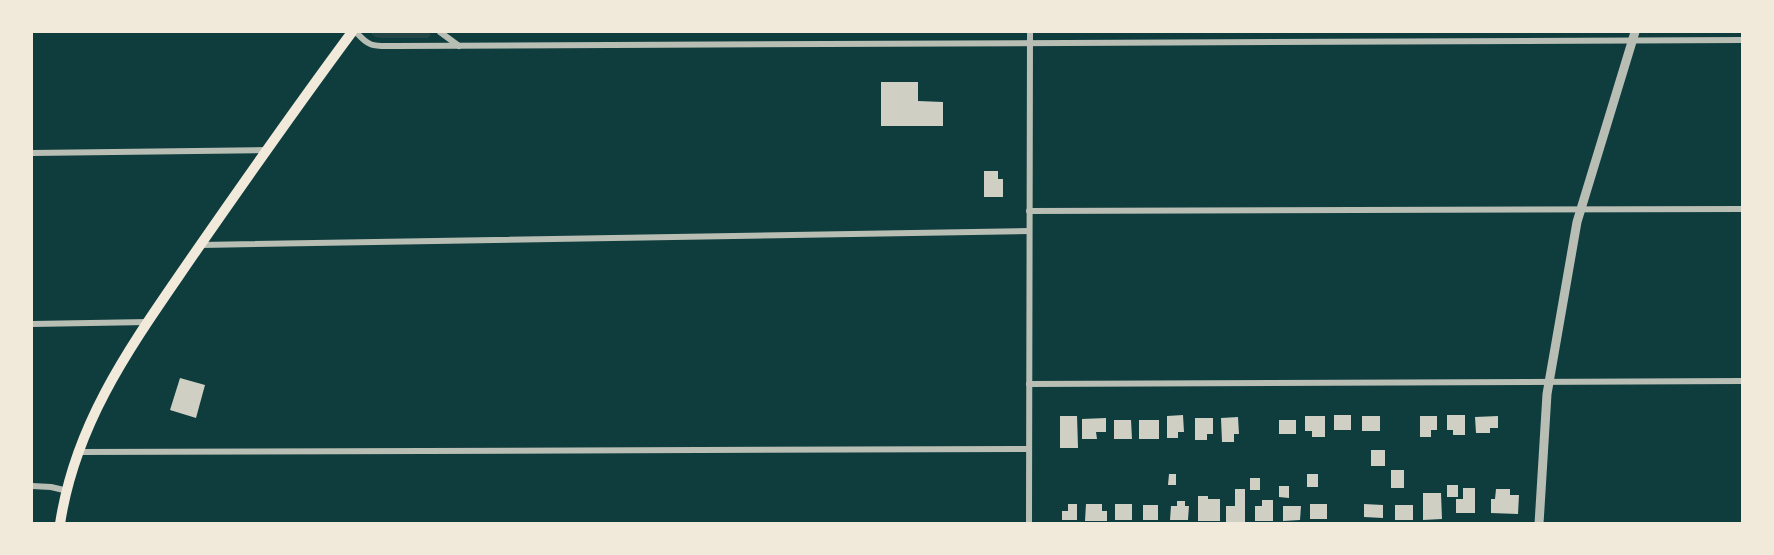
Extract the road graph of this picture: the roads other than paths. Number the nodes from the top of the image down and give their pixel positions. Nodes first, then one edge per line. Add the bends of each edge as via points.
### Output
1 (354, 32) edge
2 (440, 32) edge
3 (1030, 32) edge
4 (1634, 36) edge
5 (1743, 40) edge
6 (1030, 43) junction
7 (459, 46) junction
8 (266, 150) junction
9 (32, 153) edge
10 (1581, 209) junction
11 (1743, 209) edge
12 (1029, 211) junction
13 (1029, 231) junction
14 (201, 245) junction
15 (148, 322) junction
16 (32, 324) edge
17 (1549, 381) junction
18 (1743, 381) edge
19 (1029, 384) junction
20 (1029, 449) junction
21 (78, 452) junction
22 (32, 486) edge
23 (68, 491) junction
24 (60, 524) edge
25 (1029, 524) edge
26 (1539, 524) edge

1 - 7 street via 366,43 377,46
1 - 8 main road
2 - 7 street
3 - 6 street
4 - 5 street
4 - 6 street
4 - 10 street
6 - 7 street
6 - 12 street
8 - 9 street
8 - 14 main road
10 - 11 street
10 - 12 street
10 - 17 street
12 - 13 street
13 - 14 street
13 - 19 street
14 - 15 main road
15 - 16 street
15 - 21 main road via 100,400
17 - 18 street
17 - 19 street
17 - 26 street
19 - 20 street
20 - 21 street
20 - 25 street
21 - 23 main road
22 - 23 street
23 - 24 main road

